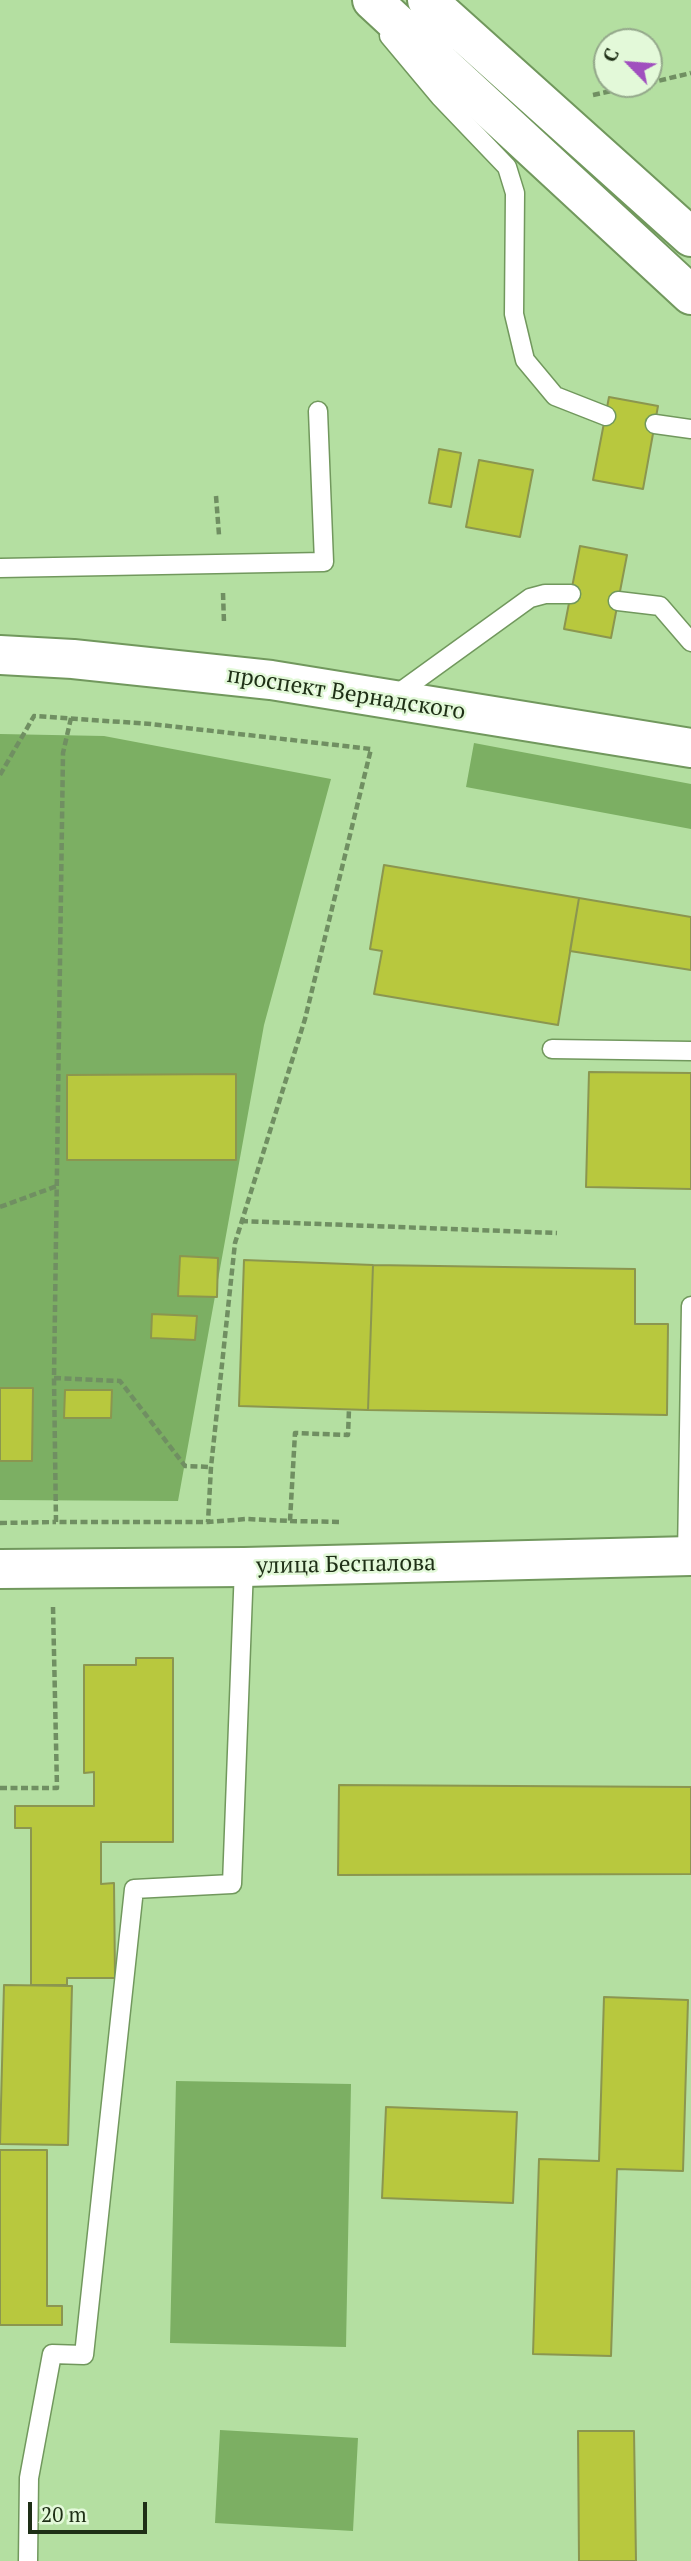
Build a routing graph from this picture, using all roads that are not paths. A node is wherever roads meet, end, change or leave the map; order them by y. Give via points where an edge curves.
1 (361, 0) edge
2 (372, 0) edge
3 (427, 0) edge
4 (691, 237) edge
5 (691, 295) edge
6 (318, 411) dead end
7 (606, 416) dead end
8 (655, 424) dead end
9 (691, 429) edge
10 (0, 568) edge
11 (571, 594) dead end
12 (618, 601) dead end
13 (691, 642) edge
14 (0, 655) edge
15 (389, 700) junction
16 (691, 748) edge
17 (552, 1049) dead end
18 (691, 1051) edge
19 (691, 1306) edge
20 (689, 1556) edge
21 (244, 1567) junction
22 (0, 1569) edge
23 (28, 2561) edge

1 - 7 lane via 409,62 508,167 515,193 514,314 524,360 555,396
2 - 5 main road
3 - 4 main road
6 - 10 lane via 324,562
8 - 9 lane
11 - 15 lane via 530,598
12 - 13 lane via 660,606
14 - 15 main road, проспект Вернадского via 271,680
15 - 16 main road, проспект Вернадского
17 - 18 lane
19 - 20 lane
20 - 21 main road, улица Беспалова
21 - 22 main road, улица Беспалова
21 - 23 lane via 232,1884 134,1889 84,2355 52,2354 29,2478

